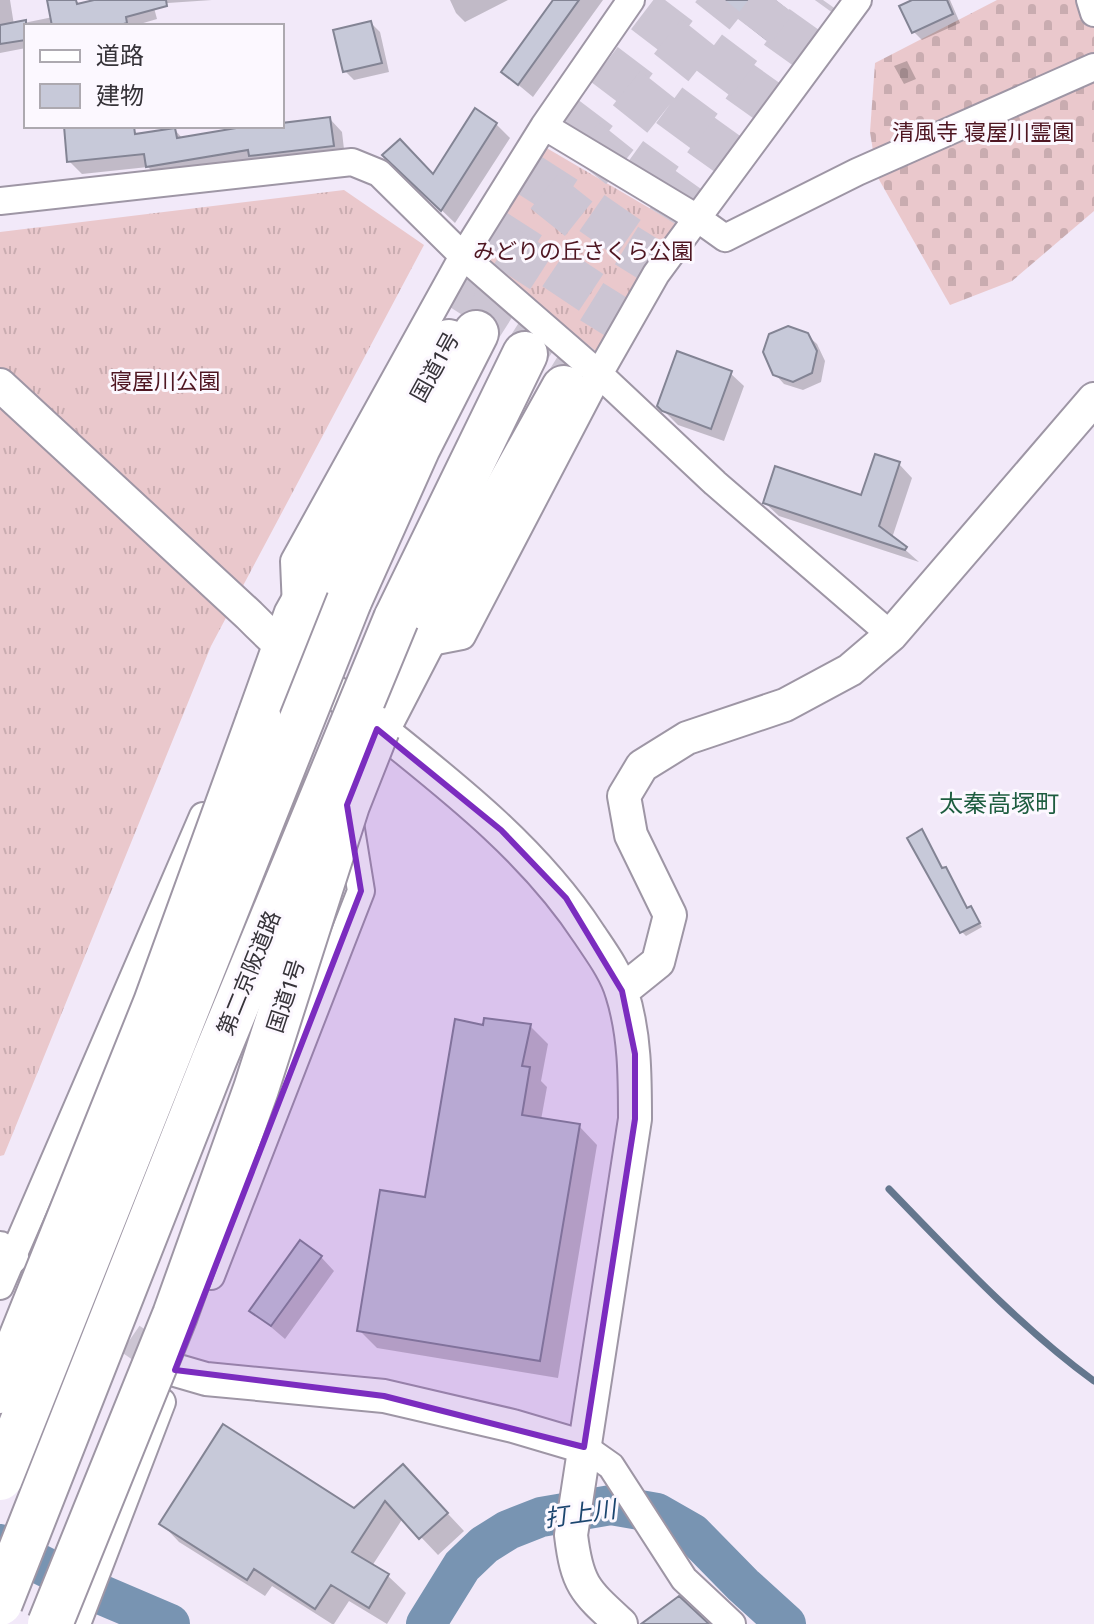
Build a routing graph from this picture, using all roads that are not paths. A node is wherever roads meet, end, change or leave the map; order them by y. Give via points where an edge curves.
1 (631, 0) edge
2 (858, 0) edge
3 (1090, 0) edge
4 (1094, 13) edge
5 (1094, 67) edge
6 (544, 126) junction
7 (0, 201) edge
8 (697, 218) junction
9 (463, 256) junction
10 (470, 324) joint
11 (525, 354) tunnel mouth
12 (582, 381) junction
13 (0, 385) edge
14 (1094, 399) edge
15 (408, 631) junction
16 (289, 632) junction
17 (891, 635) junction
18 (259, 719) junction
19 (377, 729) junction
20 (347, 805) junction
21 (622, 991) junction
22 (4, 1264) edge
23 (175, 1370) junction
24 (0, 1391) edge
25 (584, 1447) junction
26 (0, 1478) edge
27 (0, 1603) edge
28 (50, 1624) edge
29 (77, 1624) edge
30 (621, 1624) edge
31 (732, 1624) edge

1 - 6 street
2 - 8 street
3 - 4 street
5 - 8 street via 857,172 725,238
6 - 8 street
6 - 9 street
7 - 9 street via 352,162 379,173
8 - 12 street
9 - 12 street
9 - 16 street via 294,561
10 - 16 highway, 国道1号
10 - 26 highway, 第二京阪道路, bridge via 349,601
11 - 15 highway, 第二京阪道路
12 - 15 highway, 国道1号
12 - 17 street via 715,483
13 - 16 street via 249,615
14 - 17 street
15 - 19 highway, 国道1号
15 - 27 highway, 第二京阪道路, bridge via 214,1060
16 - 18 highway, 国道1号
16 - 19 street
17 - 21 street via 850,670 785,705 687,738 642,766 624,796 631,835 670,915 658,962
18 - 22 street via 231,751
18 - 24 highway, 国道1号, bridge via 156,1003
19 - 20 highway, 国道1号, bridge
19 - 21 street via 501,830 566,898
20 - 23 street via 361,891
20 - 28 highway, 国道1号, bridge via 256,1089 175,1315
21 - 25 street via 635,1054 635,1119
23 - 25 street via 206,1379 384,1396
23 - 29 street
25 - 30 street via 571,1535 580,1581
25 - 31 street via 611,1466 684,1579

